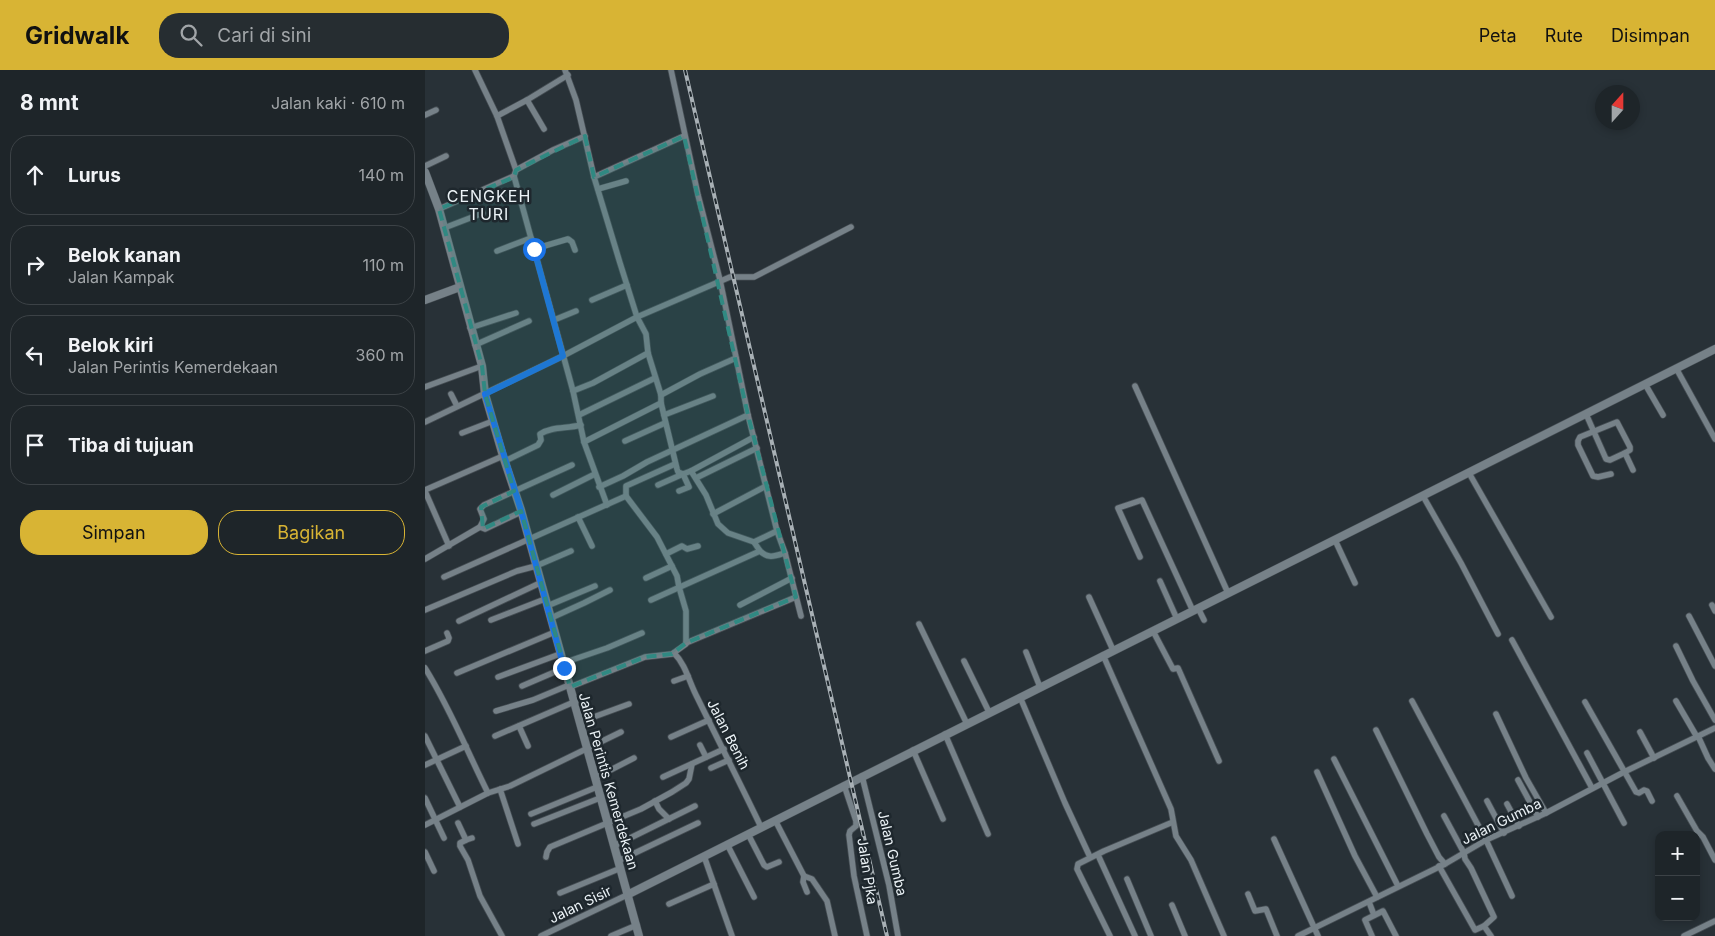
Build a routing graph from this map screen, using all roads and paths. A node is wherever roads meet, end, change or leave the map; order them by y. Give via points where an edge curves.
1 (475, 70) edge
2 (671, 70) edge
3 (568, 72) edge
4 (527, 100) junction
5 (436, 110) dead end
6 (425, 115) edge
7 (497, 116) junction
8 (544, 129) dead end
9 (585, 136) junction
10 (684, 136) junction
11 (446, 156) dead end
12 (425, 166) edge
13 (425, 172) edge
14 (515, 173) junction
15 (594, 177) junction
16 (626, 181) dead end
17 (598, 189) junction
18 (439, 209) junction
19 (483, 213) dead end
20 (851, 227) dead end
21 (444, 228) junction
22 (531, 238) junction
23 (534, 249) junction
24 (575, 250) dead end
25 (497, 251) dead end
26 (720, 280) junction
27 (627, 285) junction
28 (460, 288) junction
29 (425, 300) edge
30 (592, 300) dead end
31 (576, 311) dead end
32 (516, 313) dead end
33 (637, 317) junction
34 (554, 320) junction
35 (529, 321) dead end
36 (470, 328) junction
37 (475, 345) junction
38 (1715, 348) edge
39 (648, 353) junction
40 (563, 356) junction
41 (736, 358) junction
42 (482, 366) junction
43 (1676, 368) junction
44 (655, 378) junction
45 (1645, 384) junction
46 (1135, 386) dead end
47 (425, 387) edge
48 (573, 391) junction
49 (451, 394) dead end
50 (485, 394) junction
51 (661, 395) junction
52 (713, 396) dead end
53 (661, 404) junction
54 (457, 406) junction
55 (579, 414) junction
56 (1586, 414) junction
57 (1663, 414) dead end
58 (664, 415) junction
59 (748, 415) junction
60 (493, 421) junction
61 (425, 422) edge
62 (665, 423) junction
63 (581, 425) junction
64 (462, 432) dead end
65 (1595, 432) junction
66 (754, 437) junction
67 (1715, 439) edge
68 (625, 441) dead end
69 (584, 442) junction
70 (757, 448) junction
71 (672, 451) junction
72 (1625, 454) junction
73 (504, 459) junction
74 (675, 464) junction
75 (572, 465) dead end
76 (1633, 470) dead end
77 (691, 471) junction
78 (1469, 473) junction
79 (595, 474) junction
80 (683, 474) junction
81 (1611, 474) dead end
82 (696, 478) junction
83 (658, 485) dead end
84 (766, 486) junction
85 (599, 487) junction
86 (425, 490) edge
87 (514, 491) junction
88 (679, 491) dead end
89 (553, 495) dead end
90 (627, 496) junction
91 (1423, 496) junction
92 (607, 505) junction
93 (521, 512) junction
94 (713, 514) junction
95 (578, 517) junction
96 (481, 527) junction
97 (777, 531) junction
98 (528, 540) junction
99 (1335, 540) junction
100 (754, 542) junction
101 (449, 546) junction
102 (593, 546) dead end
103 (699, 546) dead end
104 (760, 551) junction
105 (571, 552) dead end
106 (785, 553) junction
107 (665, 554) junction
108 (1140, 557) dead end
109 (425, 560) edge
110 (536, 566) junction
111 (672, 566) junction
112 (444, 577) dead end
113 (646, 578) dead end
114 (792, 578) junction
115 (1160, 581) dead end
116 (540, 583) junction
117 (1355, 583) dead end
118 (595, 586) dead end
119 (679, 587) junction
120 (610, 590) dead end
121 (1228, 592) junction
122 (796, 597) junction
123 (1089, 597) dead end
124 (651, 600) dead end
125 (546, 602) junction
126 (740, 604) dead end
127 (1712, 605) dead end
128 (1196, 609) junction
129 (425, 610) edge
130 (1715, 612) edge
131 (801, 616) dead end
132 (1689, 616) dead end
133 (1551, 617) dead end
134 (551, 618) junction
135 (1177, 619) junction
136 (491, 620) dead end
137 (1204, 620) dead end
138 (459, 621) dead end
139 (919, 624) dead end
140 (1153, 631) junction
141 (555, 632) junction
142 (447, 633) dead end
143 (642, 633) dead end
144 (1498, 634) dead end
145 (1512, 640) dead end
146 (686, 643) junction
147 (1676, 646) dead end
148 (1113, 650) junction
149 (425, 651) edge
150 (1025, 652) dead end
151 (674, 653) junction
152 (560, 654) junction
153 (1103, 655) junction
154 (964, 660) dead end
155 (563, 666) junction
156 (1715, 666) edge
157 (425, 669) edge
158 (457, 672) dead end
159 (688, 676) junction
160 (499, 677) dead end
161 (674, 681) dead end
162 (523, 686) dead end
163 (569, 686) junction
164 (1040, 687) junction
165 (1020, 697) junction
166 (1412, 701) dead end
167 (1676, 701) dead end
168 (574, 702) junction
169 (1585, 702) dead end
170 (629, 704) dead end
171 (496, 711) dead end
172 (989, 712) junction
173 (1496, 714) dead end
174 (709, 720) junction
175 (1715, 720) edge
176 (580, 722) junction
177 (967, 724) junction
178 (519, 726) junction
179 (1715, 728) edge
180 (1376, 730) dead end
181 (621, 732) dead end
182 (1640, 732) dead end
183 (945, 734) junction
184 (425, 736) edge
185 (495, 736) dead end
186 (1697, 736) junction
187 (671, 737) dead end
188 (700, 745) dead end
189 (466, 746) junction
190 (528, 746) dead end
191 (587, 748) junction
192 (724, 749) junction
193 (913, 750) junction
194 (1587, 753) dead end
195 (706, 757) junction
196 (634, 758) dead end
197 (1654, 758) junction
198 (436, 759) junction
199 (1334, 759) dead end
200 (729, 760) junction
201 (1219, 761) dead end
202 (425, 764) edge
203 (692, 764) junction
204 (711, 768) dead end
205 (1715, 769) edge
206 (1317, 772) dead end
207 (1624, 772) junction
208 (862, 776) junction
209 (663, 777) dead end
210 (595, 778) junction
211 (1518, 780) dead end
212 (1604, 783) junction
213 (844, 785) junction
214 (597, 788) junction
215 (1592, 788) junction
216 (500, 789) junction
217 (487, 794) junction
218 (1677, 796) dead end
219 (425, 798) edge
220 (600, 798) junction
221 (655, 801) junction
222 (1487, 801) dead end
223 (1652, 801) dead end
224 (1507, 804) dead end
225 (695, 806) dead end
226 (460, 808) junction
227 (1546, 813) junction
228 (531, 814) dead end
229 (1444, 816) dead end
230 (1538, 817) junction
231 (669, 819) junction
232 (943, 819) dead end
233 (436, 820) junction
234 (775, 820) junction
235 (458, 822) dead end
236 (1173, 822) junction
237 (1624, 822) dead end
238 (607, 823) junction
239 (698, 823) dead end
240 (534, 824) dead end
241 (425, 825) edge
242 (1519, 826) junction
243 (761, 827) junction
244 (1504, 833) junction
245 (748, 834) junction
246 (988, 834) dead end
247 (444, 838) dead end
248 (1273, 840) dead end
249 (1486, 840) junction
250 (519, 844) dead end
251 (727, 844) junction
252 (614, 846) junction
253 (425, 852) edge
254 (1464, 852) junction
255 (1098, 855) junction
256 (704, 856) junction
257 (546, 857) dead end
258 (1090, 857) junction
259 (1715, 860) edge
260 (779, 862) dead end
261 (619, 865) junction
262 (1442, 865) junction
263 (434, 871) dead end
264 (804, 876) junction
265 (1127, 879) dead end
266 (714, 884) junction
267 (1398, 886) junction
268 (807, 892) dead end
269 (561, 893) dead end
270 (629, 894) junction
271 (1248, 894) dead end
272 (1512, 896) dead end
273 (754, 897) dead end
274 (1377, 898) junction
275 (1369, 902) junction
276 (669, 904) dead end
277 (1172, 905) dead end
278 (1374, 915) junction
279 (1715, 921) edge
280 (637, 926) junction
281 (1484, 926) junction
282 (1314, 927) junction
283 (1696, 933) edge
284 (501, 936) edge
285 (541, 936) edge
286 (611, 936) edge
287 (639, 936) edge
288 (732, 936) edge
289 (835, 936) edge
290 (867, 936) edge
291 (898, 936) edge
292 (1110, 936) edge
293 (1135, 936) edge
294 (1151, 936) edge
295 (1185, 936) edge
296 (1224, 936) edge
297 (1277, 936) edge
298 (1298, 936) edge
299 (1318, 936) edge
300 (1372, 936) edge
301 (1396, 936) edge
302 (1491, 936) edge
303 (1684, 936) edge

1 - 7 street
2 - 10 street
3 - 4 street
3 - 9 street
4 - 7 street
4 - 8 street
5 - 6 street
7 - 14 street
9 - 14 street via 553,150
9 - 15 street
10 - 15 street
10 - 26 street
11 - 12 street
13 - 18 street, Jalan Perintis Kemerdekaan
14 - 18 street
14 - 22 street
15 - 17 street
16 - 17 street
17 - 27 street
18 - 21 street, Jalan Perintis Kemerdekaan
19 - 21 street
20 - 26 street via 754,277 734,276
21 - 28 street, Jalan Perintis Kemerdekaan
22 - 23 street
22 - 25 street
23 - 24 street via 568,239 573,242
23 - 34 street
26 - 33 street
26 - 41 street
27 - 30 street
27 - 33 street
28 - 29 street
28 - 36 street, Jalan Perintis Kemerdekaan
31 - 34 street
32 - 36 street
33 - 39 street via 646,334
33 - 40 street
34 - 40 street
35 - 37 street
36 - 37 street, Jalan Perintis Kemerdekaan
37 - 42 street, Jalan Perintis Kemerdekaan
38 - 43 street
39 - 44 street
39 - 48 street
40 - 48 street
40 - 50 street
41 - 51 street
41 - 59 street
42 - 47 street
42 - 50 street, Jalan Perintis Kemerdekaan
43 - 45 street
43 - 67 street
44 - 51 street
44 - 55 street
45 - 56 street
45 - 57 street
46 - 121 street
48 - 55 street
49 - 54 street
50 - 54 street
50 - 60 street, Jalan Perintis Kemerdekaan
51 - 53 street
52 - 58 street
53 - 58 street
53 - 69 street
54 - 61 street
55 - 63 street
56 - 65 street
56 - 78 street
58 - 62 street
59 - 66 street
59 - 71 street
60 - 64 street
60 - 73 street, Jalan Perintis Kemerdekaan
62 - 68 street
62 - 71 street
63 - 69 street
63 - 73 street via 544,431 538,445
65 - 72 street via 1606,459
65 - 72 street via 1617,422 1630,447
65 - 81 street via 1580,437 1579,445 1593,476
66 - 70 street
66 - 77 street
69 - 79 street
70 - 82 street
70 - 84 street
71 - 74 street
71 - 85 street
72 - 76 street
73 - 86 street
73 - 87 street, Jalan Perintis Kemerdekaan
74 - 80 street via 678,472
74 - 90 street via 626,486
75 - 87 street
77 - 80 street
77 - 82 street
78 - 91 street
78 - 133 street
79 - 85 street
79 - 89 street
80 - 83 street
80 - 88 street via 689,487
82 - 94 street
84 - 94 street
84 - 97 street
85 - 92 street
86 - 101 street
87 - 93 street, Jalan Perintis Kemerdekaan
87 - 96 street via 481,507 484,520
90 - 92 street
90 - 107 street via 651,527
91 - 99 street
91 - 144 street
92 - 95 street
93 - 96 street via 485,529
93 - 98 street, Jalan Perintis Kemerdekaan
94 - 100 street via 727,533
95 - 98 street
95 - 102 street
96 - 101 street
97 - 100 street
97 - 106 street
98 - 110 street, Jalan Perintis Kemerdekaan
98 - 112 street
99 - 117 street
99 - 121 street
100 - 104 street
101 - 109 street
103 - 107 street via 687,549 682,546
104 - 106 street via 767,557
104 - 119 street
105 - 110 street
106 - 114 street
107 - 111 street
108 - 128 street via 1118,508 1142,500
110 - 116 street, Jalan Perintis Kemerdekaan
110 - 129 street
111 - 113 street
111 - 119 street
114 - 122 street
114 - 126 street
115 - 135 street
116 - 125 street, Jalan Perintis Kemerdekaan
116 - 138 street
118 - 125 street
119 - 124 street
119 - 146 street via 686,611
120 - 134 street
121 - 128 street
122 - 131 street
122 - 146 street
123 - 148 street
125 - 134 street, Jalan Perintis Kemerdekaan
125 - 136 street
127 - 130 street
128 - 135 street
128 - 137 street
132 - 156 street
134 - 141 street, Jalan Perintis Kemerdekaan
135 - 140 street
139 - 177 street
140 - 148 street
140 - 201 street via 1173,669 1178,668
141 - 152 street, Jalan Perintis Kemerdekaan
141 - 158 street
142 - 149 street via 448,641
143 - 155 street
145 - 215 street
146 - 151 street
147 - 175 street
148 - 153 street
150 - 164 street
151 - 159 street, Jalan Benih
151 - 163 street via 645,657
152 - 155 street, Jalan Perintis Kemerdekaan
152 - 160 street
153 - 164 street
153 - 236 street via 1171,809
154 - 172 street
155 - 162 street
155 - 163 street, Jalan Perintis Kemerdekaan
157 - 189 street via 435,682
159 - 161 street
159 - 174 street, Jalan Benih
163 - 168 street, Jalan Perintis Kemerdekaan
163 - 171 street
164 - 165 street
165 - 172 street
165 - 258 street
166 - 249 street
167 - 186 street
168 - 176 street, Jalan Perintis Kemerdekaan
168 - 178 street
169 - 207 street
170 - 176 street
172 - 177 street
173 - 227 street
174 - 187 street
174 - 192 street, Jalan Benih
176 - 191 street, Jalan Perintis Kemerdekaan
177 - 183 street
178 - 185 street
178 - 190 street
179 - 186 street, Jalan Gumba
180 - 262 street
181 - 191 street
182 - 197 street
183 - 193 street
183 - 246 street
184 - 198 street
186 - 197 street, Jalan Gumba
186 - 205 street
188 - 195 street
189 - 198 street
189 - 217 street
191 - 210 street, Jalan Perintis Kemerdekaan
191 - 216 street
192 - 195 street
192 - 200 street, Jalan Benih
193 - 208 street
193 - 232 street
194 - 212 street
195 - 203 street
196 - 210 street
197 - 207 street, Jalan Gumba
198 - 202 street
198 - 226 street
199 - 267 street
200 - 204 street
200 - 243 street, Jalan Benih
203 - 209 street
203 - 221 street via 686,783
206 - 274 street
207 - 212 street, Jalan Gumba
207 - 223 street via 1636,792 1647,791
208 - 213 street
208 - 291 street, Jalan Gumba
210 - 214 street, Jalan Perintis Kemerdekaan
211 - 230 street
212 - 215 street, Jalan Gumba
212 - 237 street
213 - 234 street
213 - 290 street, Jalan Pjka via 856,821 849,835
214 - 220 street, Jalan Perintis Kemerdekaan
214 - 228 street
215 - 227 street, Jalan Gumba
216 - 217 street
216 - 250 street
217 - 226 street
218 - 259 street
219 - 233 street
220 - 238 street, Jalan Perintis Kemerdekaan
220 - 240 street
221 - 231 street
221 - 238 street
222 - 244 street
224 - 242 street
225 - 231 street
226 - 233 street
227 - 230 street, Jalan Gumba
229 - 254 street
230 - 242 street, Jalan Gumba
231 - 252 street
233 - 241 street
233 - 247 street
234 - 243 street
234 - 264 street
235 - 284 street via 469,839 460,846 480,896
236 - 255 street
236 - 296 street via 1176,836 1191,860
238 - 252 street, Jalan Perintis Kemerdekaan
238 - 257 street via 550,847
239 - 261 street
242 - 244 street, Jalan Gumba
243 - 245 street
244 - 249 street, Jalan Gumba
245 - 251 street
245 - 260 street via 764,865 767,867
248 - 282 street
249 - 254 street, Jalan Gumba
249 - 272 street
251 - 256 street
251 - 273 street
252 - 261 street, Jalan Perintis Kemerdekaan
253 - 263 street
254 - 262 street, Jalan Gumba
254 - 281 street via 1494,917
255 - 258 street
255 - 293 street
256 - 266 street
256 - 270 street
258 - 292 street via 1079,863 1077,869
261 - 269 street
261 - 270 street, Jalan Perintis Kemerdekaan
262 - 267 street, Jalan Gumba
262 - 281 street via 1475,930
264 - 268 street
264 - 289 street via 812,880 827,901
265 - 294 street
266 - 276 street
266 - 288 street
267 - 274 street, Jalan Gumba
270 - 280 street, Jalan Perintis Kemerdekaan
270 - 285 street, Jalan Sisir
271 - 297 street via 1255,911 1266,909
274 - 275 street, Jalan Gumba
275 - 278 street
275 - 282 street, Jalan Gumba
277 - 295 street
278 - 300 street via 1365,920
278 - 301 street via 1384,912
279 - 283 street
280 - 286 street
280 - 287 street, Jalan Perintis Kemerdekaan
281 - 302 street
282 - 298 street, Jalan Gumba
282 - 299 street
283 - 303 street

